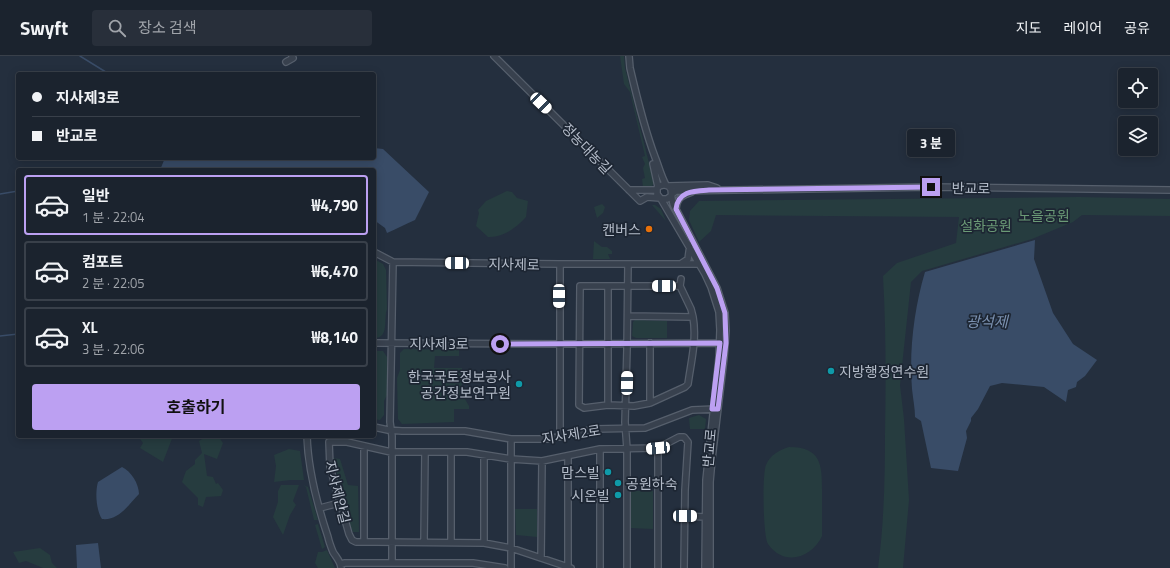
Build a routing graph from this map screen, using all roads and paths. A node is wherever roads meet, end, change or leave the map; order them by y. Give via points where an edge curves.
1 (292, 56) edge
2 (494, 56) edge
3 (629, 56) edge
4 (286, 62) dead end
5 (649, 144) junction
6 (667, 186) junction
7 (657, 189) junction
8 (724, 189) junction
9 (629, 190) junction
10 (1170, 190) edge
11 (644, 191) junction
12 (695, 191) junction
13 (671, 195) junction
14 (638, 199) junction
15 (661, 199) junction
16 (676, 209) junction
17 (690, 245) junction
18 (376, 253) edge
19 (393, 262) junction
20 (560, 264) junction
21 (628, 264) junction
22 (682, 264) junction
23 (700, 264) junction
24 (608, 286) junction
25 (628, 286) junction
26 (628, 316) junction
27 (693, 317) junction
28 (376, 343) edge
29 (627, 343) junction
30 (650, 343) junction
31 (720, 343) junction
32 (392, 344) junction
33 (560, 344) junction
34 (580, 344) junction
35 (609, 344) junction
36 (693, 344) junction
37 (650, 403) junction
38 (608, 405) junction
39 (626, 406) junction
40 (715, 409) junction
41 (376, 427) edge
42 (626, 428) junction
43 (392, 430) junction
44 (560, 437) junction
45 (307, 438) edge
46 (511, 439) junction
47 (364, 446) junction
48 (658, 448) junction
49 (627, 449) junction
50 (600, 450) junction
51 (391, 452) junction
52 (425, 452) junction
53 (451, 452) junction
54 (484, 456) junction
55 (568, 456) junction
56 (511, 459) junction
57 (542, 461) junction
58 (339, 503) junction
59 (320, 508) junction
60 (685, 516) junction
61 (705, 517) junction
62 (364, 542) junction
63 (392, 542) junction
64 (424, 542) junction
65 (451, 542) junction
66 (484, 543) junction
67 (511, 548) junction
68 (542, 558) junction
69 (392, 563) junction
70 (341, 566) edge
71 (505, 568) edge
72 (511, 568) edge
73 (570, 568) edge
74 (600, 568) edge
75 (627, 568) edge
76 (658, 568) edge
77 (684, 568) edge
78 (705, 568) edge
79 (710, 568) edge

1 - 4 street via 293,58
2 - 9 street, 정농대농길
3 - 5 street
5 - 6 street
5 - 7 street via 658,183
6 - 7 street via 662,185
6 - 8 street, 반교로 via 708,185
6 - 13 street via 671,189
7 - 11 street
7 - 15 street
8 - 10 street, 반교로 via 931,187
8 - 12 street, 반교로
9 - 11 street
9 - 14 street, 정농대농길
11 - 14 street
12 - 13 street, 반교로 via 676,191
12 - 16 street via 679,198
13 - 15 street via 667,199
13 - 16 street, 반교로
14 - 15 street
15 - 17 street, 반교로
16 - 40 street, 반교로 via 717,288 725,313 725,351
17 - 22 street via 688,259
17 - 23 street, 반교로
18 - 19 street, 지사제로
19 - 20 street, 지사제로
19 - 32 street
20 - 21 street, 지사제로
20 - 33 street
21 - 22 street, 지사제로
21 - 25 street
22 - 23 street, 지사제로
23 - 31 street, 반교로 via 712,287 719,312
24 - 25 street
24 - 34 street via 580,286
24 - 35 street
25 - 26 street
25 - 27 street via 681,283
26 - 27 street
26 - 29 street
27 - 36 street
28 - 32 street, 지사제3로
29 - 30 street, 지사제3로
29 - 35 street, 지사제3로
29 - 39 street
30 - 36 street, 지사제3로
30 - 37 street
31 - 36 street, 지사제3로
31 - 40 street, 반교로
32 - 33 street, 지사제3로
32 - 43 street
33 - 34 street, 지사제3로
33 - 44 street
34 - 35 street, 지사제3로
34 - 38 street via 579,405 584,408
35 - 38 street
36 - 37 street via 688,384
37 - 39 street
38 - 39 street
39 - 42 street
40 - 42 street, 지사제2로 via 692,410 644,428
40 - 61 street, 반교로 via 707,458
40 - 79 street, 반교로 via 710,482
41 - 43 street, 지사제2로
42 - 44 street, 지사제2로 via 595,429
42 - 49 street
43 - 46 street, 지사제2로 via 461,430
43 - 51 street
44 - 46 street, 지사제2로
45 - 59 street via 310,471
46 - 56 street
47 - 51 street, 지사제안길
47 - 58 street, 지사제안길 via 347,442 329,442 330,467
47 - 62 street, 지사제안길
48 - 49 street, 지사제안길
48 - 60 street, 지사제안길 via 679,437 684,437 688,442
48 - 76 street
49 - 50 street, 지사제안길
49 - 75 street
50 - 55 street, 지사제안길
50 - 74 street
51 - 52 street, 지사제안길
51 - 63 street
52 - 53 street, 지사제안길
52 - 64 street
53 - 54 street, 지사제안길
53 - 65 street
54 - 56 street, 지사제안길
54 - 66 street
55 - 57 street, 지사제안길
55 - 73 street
56 - 57 street, 지사제안길
56 - 67 street
57 - 68 street
58 - 59 street
58 - 62 street, 지사제안길 via 352,540
59 - 70 street via 332,551
60 - 61 street
60 - 77 street, 지사제안길
61 - 78 street, 반교로
62 - 63 street
63 - 64 street
63 - 69 street
64 - 65 street
65 - 66 street
66 - 67 street
67 - 68 street
67 - 72 street
68 - 73 street
69 - 70 street via 345,563
69 - 71 street via 473,563

